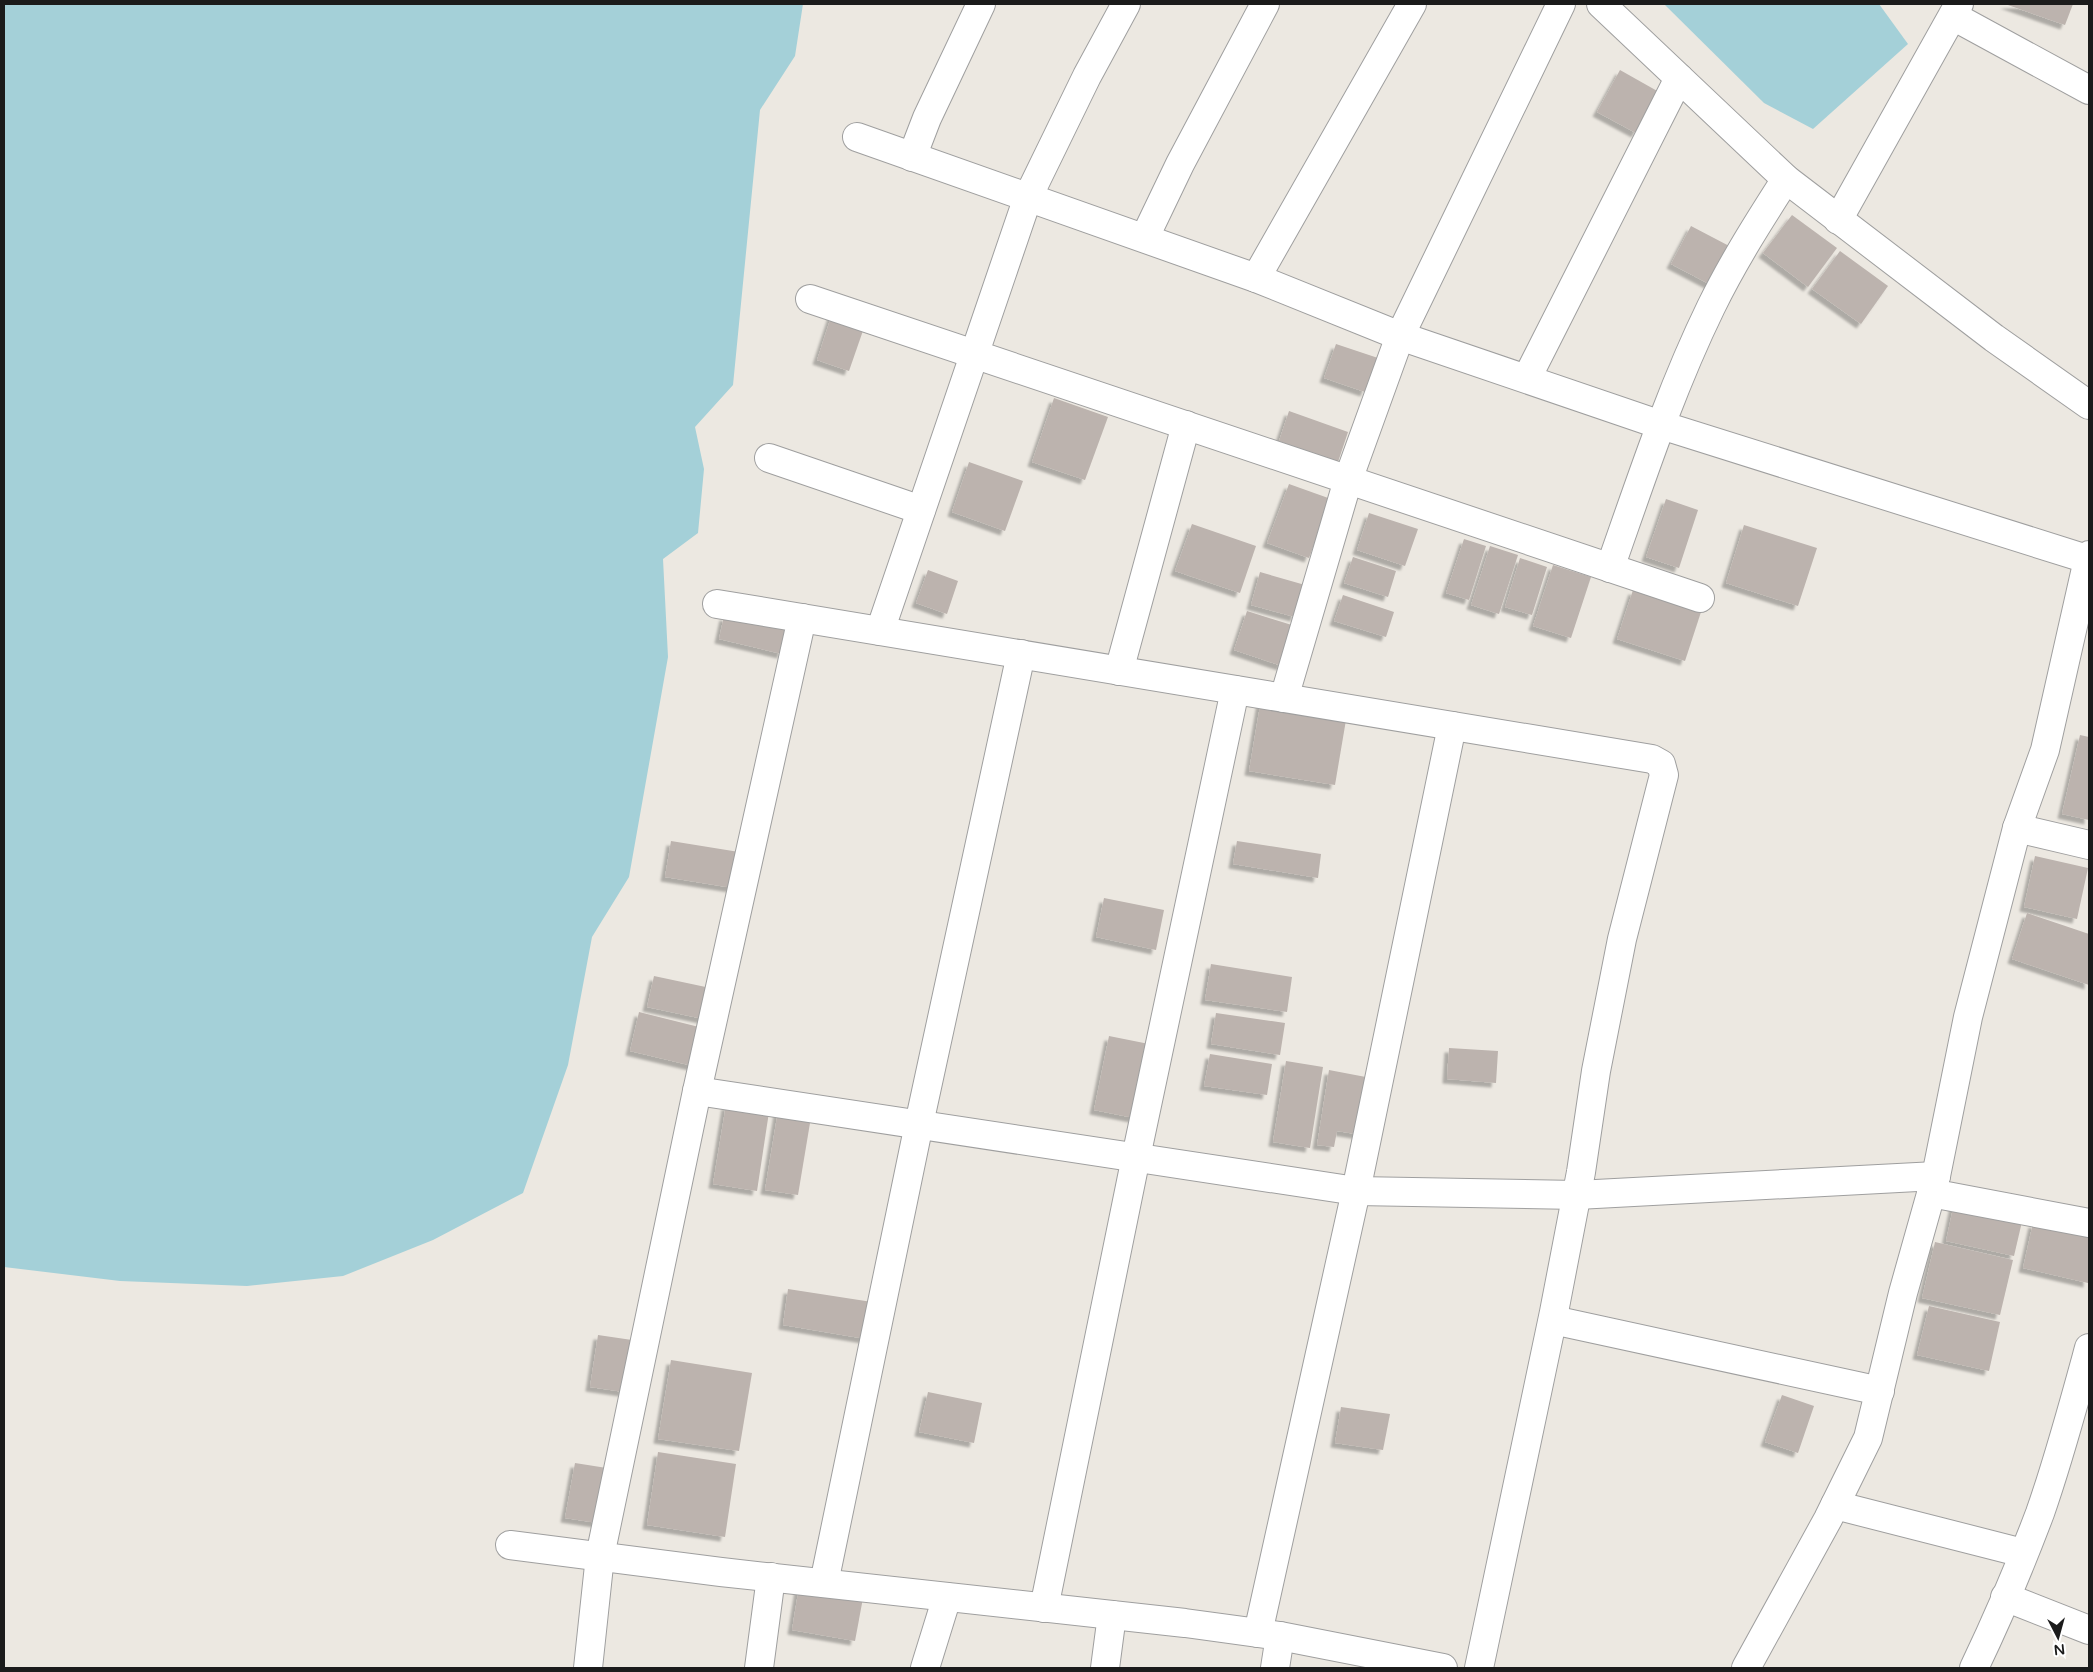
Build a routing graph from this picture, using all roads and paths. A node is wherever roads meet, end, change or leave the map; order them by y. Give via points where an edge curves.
1 (981, 4) edge
2 (1126, 4) edge
3 (1265, 4) edge
4 (1412, 4) edge
5 (1562, 4) edge
6 (1601, 4) edge
7 (1956, 10) edge
8 (1679, 78) junction
9 (2089, 90) edge
10 (857, 137) dead end
11 (912, 156) junction
12 (1786, 179) junction
13 (1028, 197) junction
14 (1838, 220) junction
15 (1145, 237) junction
16 (1256, 278) junction
17 (810, 299) dead end
18 (1400, 336) junction
19 (975, 354) junction
20 (1528, 378) junction
21 (2089, 405) edge
22 (1186, 425) junction
23 (1661, 425) junction
24 (769, 458) dead end
25 (1348, 480) junction
26 (921, 510) junction
27 (2088, 557) edge
28 (1610, 568) junction
29 (1700, 598) dead end
30 (717, 604) dead end
31 (802, 618) junction
32 (880, 631) junction
33 (1021, 654) junction
34 (1118, 670) junction
35 (1235, 690) junction
36 (1284, 698) junction
37 (1452, 726) junction
38 (2017, 828) junction
39 (2089, 844) edge
40 (697, 1091) junction
41 (919, 1124) junction
42 (1136, 1157) junction
43 (1934, 1184) junction
44 (1356, 1191) junction
45 (1576, 1195) junction
46 (2089, 1223) edge
47 (1553, 1320) junction
48 (2089, 1348) edge
49 (1880, 1391) junction
50 (1835, 1505) junction
51 (510, 1545) dead end
52 (2023, 1553) junction
53 (600, 1556) junction
54 (771, 1577) junction
55 (824, 1584) junction
56 (947, 1597) junction
57 (2006, 1597) junction
58 (1044, 1608) junction
59 (1112, 1615) junction
60 (2089, 1630) edge
61 (1269, 1635) junction
62 (588, 1668) edge
63 (759, 1668) edge
64 (925, 1668) edge
65 (1105, 1668) edge
66 (1275, 1668) edge
67 (1443, 1668) edge
68 (1479, 1668) edge
69 (1746, 1668) edge
70 (1974, 1668) edge

1 - 11 street
2 - 13 street via 1086,76
3 - 15 street
4 - 16 street
5 - 18 street
6 - 8 street
7 - 9 street
7 - 14 street
8 - 12 street
8 - 20 street
10 - 11 street
11 - 13 street
12 - 14 street
12 - 23 street via 1741,250 1711,307
13 - 15 street
13 - 19 street
14 - 21 street
15 - 16 street
16 - 18 street
17 - 19 street
18 - 20 street
18 - 25 street
19 - 22 street
19 - 26 street
20 - 23 street
22 - 25 street
22 - 34 street
23 - 27 street
23 - 28 street
24 - 26 street
25 - 28 street
25 - 36 street
26 - 32 street
27 - 38 street via 2045,750
28 - 29 street
30 - 31 street
31 - 32 street
31 - 40 street
32 - 33 street
33 - 34 street
33 - 41 street
34 - 35 street
35 - 36 street
35 - 42 street
36 - 37 street
37 - 44 street
37 - 45 street via 1652,759 1661,764 1664,775 1622,939
38 - 39 street
38 - 43 street via 1968,1017
40 - 41 street
40 - 53 street
41 - 42 street
41 - 55 street
42 - 44 street
42 - 58 street
43 - 45 street
43 - 46 street
43 - 49 street
44 - 45 street
44 - 61 street
45 - 47 street
47 - 49 street
47 - 68 street
48 - 52 street via 2043,1504
49 - 50 street via 1868,1438
50 - 52 street
50 - 69 street
51 - 53 street
52 - 57 street
53 - 54 street
53 - 62 street
54 - 55 street
54 - 63 street
55 - 56 street
56 - 58 street
56 - 64 street
57 - 60 street
57 - 70 street
58 - 59 street
59 - 61 street
59 - 65 street
61 - 66 street
61 - 67 street

